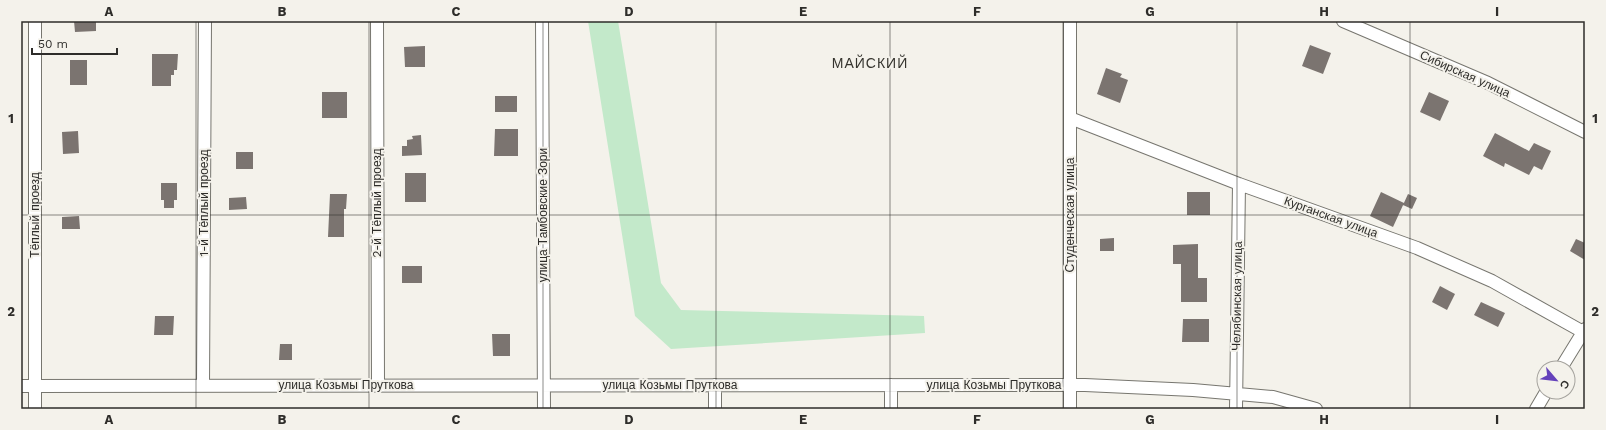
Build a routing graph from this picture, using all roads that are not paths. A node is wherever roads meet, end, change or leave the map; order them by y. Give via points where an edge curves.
1 (35, 21) edge
2 (205, 21) edge
3 (376, 21) edge
4 (542, 21) edge
5 (1070, 21) edge
6 (1343, 21) edge
7 (1070, 118) junction
8 (1585, 132) edge
9 (1238, 184) junction
10 (1584, 331) edge
11 (1566, 360) edge
12 (378, 385) junction
13 (544, 385) junction
14 (715, 385) junction
15 (890, 385) junction
16 (1070, 385) junction
17 (21, 386) edge
18 (35, 386) junction
19 (203, 386) junction
20 (1236, 393) junction
21 (1541, 400) edge
22 (36, 409) edge
23 (544, 409) edge
24 (715, 409) edge
25 (891, 409) edge
26 (1070, 409) edge
27 (1236, 409) edge
28 (1316, 409) edge
29 (1536, 409) edge

1 - 18 street, Тёплый проезд
2 - 19 street, 1-й Тёплый проезд
3 - 12 street, 2-й Тёплый проезд
4 - 13 street, улица Тамбовские Зори
5 - 7 street, Студенческая улица
6 - 8 street, Сибирская улица via 1488,83
7 - 9 street, Курганская улица
7 - 16 street, Студенческая улица
9 - 10 street, Курганская улица via 1417,248 1492,281
9 - 20 street, Челябинская улица
10 - 11 street
12 - 13 street, улица Козьмы Пруткова
12 - 19 street, улица Козьмы Пруткова
13 - 14 street, улица Козьмы Пруткова
13 - 23 street, улица Тамбовские Зори
14 - 15 street, улица Козьмы Пруткова
14 - 24 street
15 - 16 street, улица Козьмы Пруткова
15 - 25 street
16 - 20 street, улица Козьмы Пруткова
16 - 26 street, Студенческая улица
17 - 18 street, улица Козьмы Пруткова
18 - 19 street, улица Козьмы Пруткова
18 - 22 street, Тёплый проезд
20 - 27 street, Челябинская улица
20 - 28 street, улица Козьмы Пруткова via 1273,397
21 - 29 street

